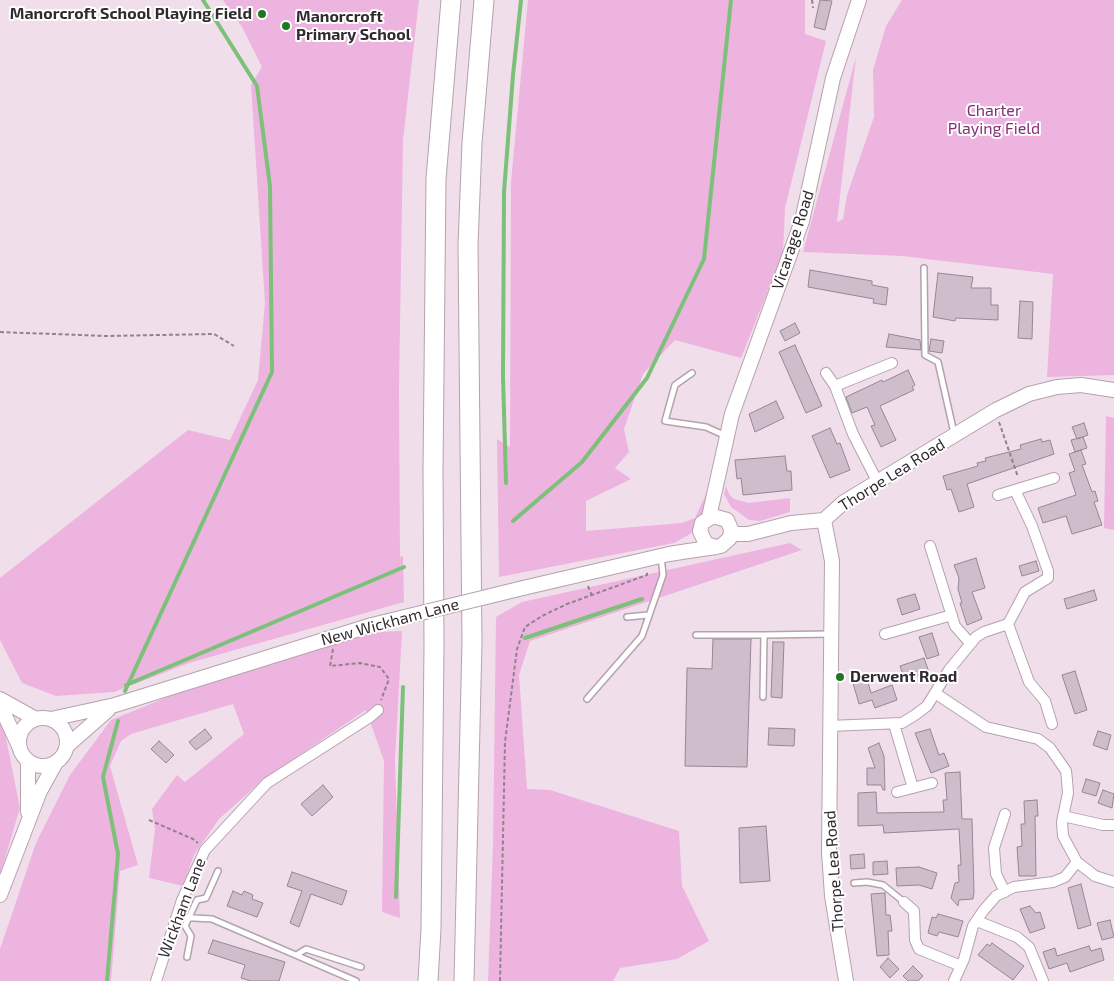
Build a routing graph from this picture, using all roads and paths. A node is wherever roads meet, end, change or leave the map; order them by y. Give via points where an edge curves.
1 (451, 0) edge
2 (484, 0) edge
3 (812, 0) edge
4 (859, 0) edge
5 (813, 8) dead end
6 (924, 268) dead end
7 (0, 332) edge
8 (234, 346) dead end
9 (892, 363) dead end
10 (692, 372) dead end
11 (826, 373) dead end
12 (835, 386) junction
13 (1114, 390) edge
14 (996, 410) junction
15 (727, 436) junction
16 (955, 436) junction
17 (1054, 478) dead end
18 (878, 483) junction
19 (1019, 489) junction
20 (998, 495) dead end
21 (716, 517) junction
22 (824, 520) junction
23 (731, 534) junction
24 (700, 536) junction
25 (930, 546) dead end
26 (716, 547) junction
27 (665, 555) junction
28 (646, 569) dead end
29 (648, 615) junction
30 (952, 615) junction
31 (628, 617) dead end
32 (1008, 624) junction
33 (831, 634) junction
34 (885, 634) dead end
35 (696, 635) dead end
36 (764, 635) junction
37 (335, 642) dead end
38 (970, 643) junction
39 (935, 693) junction
40 (763, 697) dead end
41 (0, 699) edge
42 (587, 699) dead end
43 (0, 705) edge
44 (115, 705) junction
45 (378, 710) joint
46 (36, 719) junction
47 (51, 719) junction
48 (894, 724) junction
49 (1052, 724) dead end
50 (829, 726) junction
51 (68, 745) junction
52 (19, 746) junction
53 (28, 762) junction
54 (55, 764) junction
55 (932, 783) dead end
56 (913, 788) junction
57 (898, 792) dead end
58 (1005, 814) dead end
59 (1063, 816) junction
60 (149, 820) dead end
61 (26, 825) junction
62 (1114, 825) edge
63 (205, 850) junction
64 (1077, 862) junction
65 (218, 871) dead end
66 (1114, 882) edge
67 (854, 883) dead end
68 (1005, 892) junction
69 (0, 895) edge
70 (904, 902) joint
71 (177, 916) junction
72 (189, 917) junction
73 (977, 921) junction
74 (298, 954) junction
75 (187, 957) dead end
76 (961, 966) junction
77 (362, 967) dead end
78 (156, 981) edge
79 (356, 981) edge
80 (428, 981) edge
81 (464, 981) edge
82 (500, 981) edge
83 (846, 981) edge
84 (954, 981) edge
85 (1043, 981) edge

1 - 80 highway via 436,178 434,646
2 - 81 highway via 472,143 468,245 472,641
3 - 5 path
4 - 15 main road, Vicarage Road via 833,78 802,221
6 - 16 lane via 925,355 938,362
7 - 8 path via 106,336 214,334
9 - 12 street
10 - 15 lane via 675,385 665,421 706,427
11 - 12 street
12 - 18 street via 853,434
13 - 14 main road, Thorpe Lea Road via 1080,385 1058,386 1029,394
14 - 16 main road, Thorpe Lea Road
14 - 19 path
15 - 21 main road, Vicarage Road via 717,478
16 - 18 main road, Thorpe Lea Road
17 - 19 street
18 - 22 main road, Thorpe Lea Road via 844,502
19 - 20 street
19 - 32 street via 1048,578 1025,592
21 - 23 main road via 730,524
21 - 24 main road via 700,527
22 - 23 main road via 790,523 748,534
22 - 33 main road, Thorpe Lea Road via 832,561
23 - 26 main road via 728,542
24 - 26 main road via 706,544
24 - 27 main road, New Wickham Lane
25 - 30 street
26 - 27 main road, New Wickham Lane
27 - 29 lane via 663,575
27 - 44 main road, New Wickham Lane, bridge via 372,625
28 - 82 path via 647,575 542,616 525,627 517,649 505,742
29 - 31 lane
29 - 42 lane via 642,636
30 - 34 street
30 - 38 street via 955,626
32 - 38 street via 984,632
32 - 49 street via 1029,682 1045,701
33 - 36 lane
33 - 50 main road, Thorpe Lea Road
35 - 36 lane
36 - 40 lane
37 - 45 path via 330,666 360,664 380,667 388,679
38 - 39 street
39 - 48 street via 927,706 902,723
39 - 59 street via 986,727 1038,739 1050,748 1066,771 1068,793
41 - 46 main road
43 - 52 main road
44 - 47 main road, New Wickham Lane
44 - 51 main road, New Wickham Lane
45 - 63 street, Wickham Lane via 267,783
46 - 47 main road
46 - 52 main road via 24,727
47 - 51 main road via 64,729
48 - 50 street
48 - 56 street
50 - 83 main road, Thorpe Lea Road via 829,852 832,896
51 - 54 main road
52 - 53 main road
53 - 54 main road via 40,767
53 - 61 main road
54 - 61 main road
55 - 56 street
56 - 57 street
58 - 68 street via 994,848 996,874
59 - 62 street
59 - 64 street via 1063,836
60 - 63 path via 193,839
61 - 69 main road
63 - 71 street, Wickham Lane
64 - 66 street via 1095,876
64 - 68 street via 1065,877 1053,882 1014,887
65 - 72 lane via 206,898 197,900
67 - 70 lane via 884,885
68 - 73 street via 996,896
70 - 76 street via 914,911 914,940 919,948
71 - 72 lane
71 - 78 street, Wickham Lane
72 - 74 lane via 212,919
72 - 75 lane via 185,926 191,936
73 - 76 street via 969,936
73 - 85 street via 1017,937 1029,947
74 - 77 lane via 306,949
74 - 79 lane via 314,965
76 - 84 street

